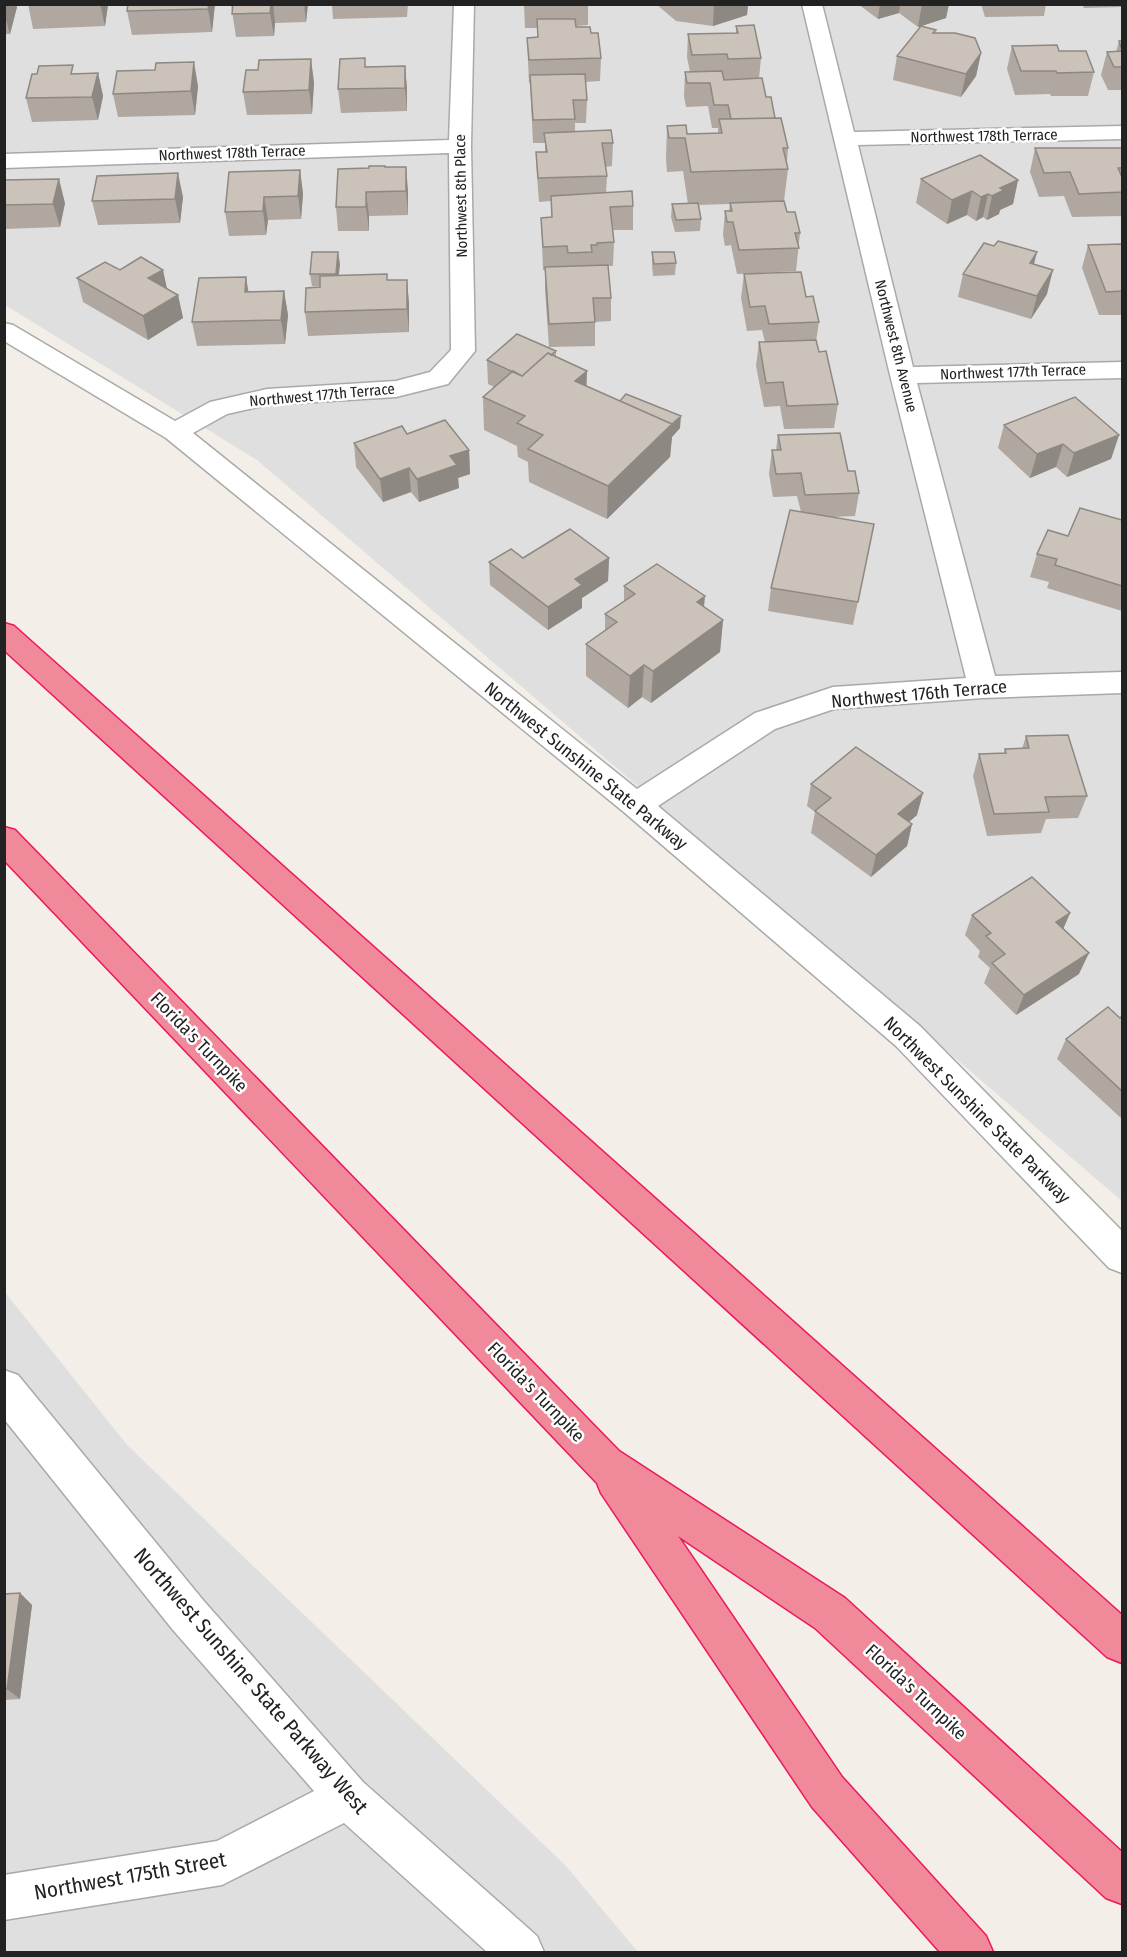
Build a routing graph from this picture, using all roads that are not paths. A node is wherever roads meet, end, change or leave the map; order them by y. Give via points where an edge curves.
1 (464, 4) edge
2 (812, 4) edge
3 (1122, 132) edge
4 (845, 139) junction
5 (460, 146) junction
6 (4, 161) edge
7 (4, 330) edge
8 (1122, 370) edge
9 (903, 375) junction
10 (439, 378) joint
11 (175, 432) junction
12 (4, 633) edge
13 (1122, 683) edge
14 (983, 687) junction
15 (636, 805) junction
16 (4, 839) edge
17 (1122, 1257) edge
18 (4, 1388) edge
19 (605, 1465) junction
20 (1122, 1642) edge
21 (348, 1797) junction
22 (1122, 1882) edge
23 (4, 1898) edge
24 (521, 1953) edge
25 (970, 1953) edge

1 - 5 street, Northwest 8th Place
2 - 4 street, Northwest 8th Avenue
3 - 4 street, Northwest 178th Terrace
4 - 9 street, Northwest 8th Avenue
5 - 6 street, Northwest 178th Terrace
5 - 10 street, Northwest 8th Place via 464,351
7 - 11 street, Northwest Sunshine State Parkway
8 - 9 street, Northwest 177th Terrace
9 - 14 street, Northwest 8th Avenue
10 - 11 street, Northwest 177th Terrace via 396,389 267,397 219,408
11 - 15 street, Northwest Sunshine State Parkway
12 - 20 highway
13 - 14 street, Northwest 176th Terrace
14 - 15 street, Northwest 176th Terrace via 833,698 765,721
15 - 17 street, Northwest Sunshine State Parkway via 908,1036
16 - 19 highway, Florida's Turnpike
18 - 21 street, Northwest Sunshine State Parkway West via 188,1615
19 - 22 highway, Florida's Turnpike via 830,1613
19 - 25 highway via 827,1792
21 - 23 street, Northwest 175th Street via 222,1863
21 - 24 street, Northwest Sunshine State Parkway West

